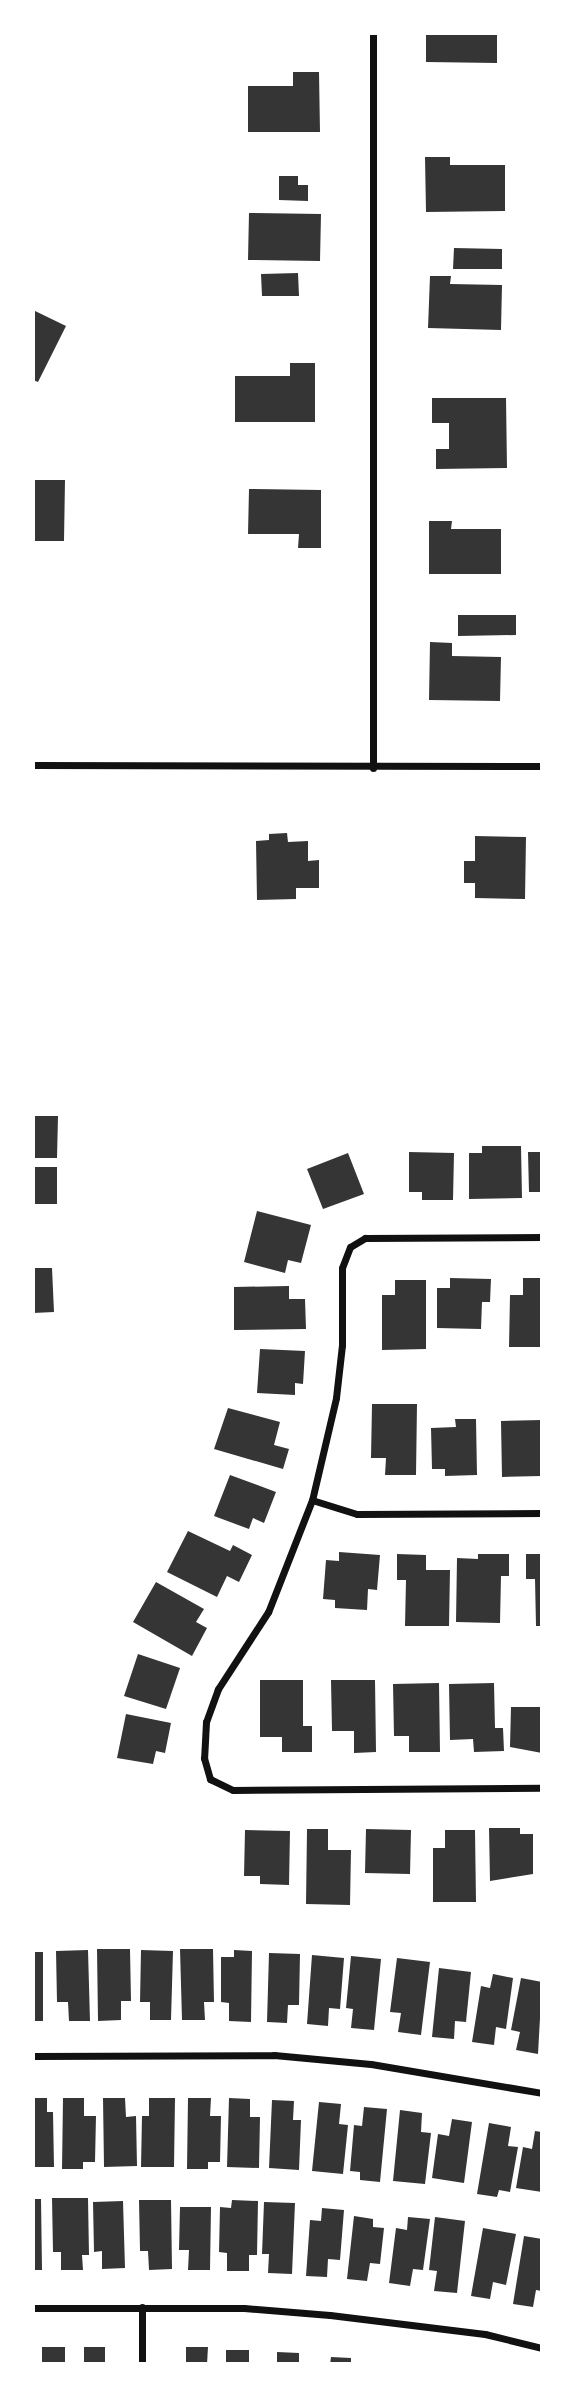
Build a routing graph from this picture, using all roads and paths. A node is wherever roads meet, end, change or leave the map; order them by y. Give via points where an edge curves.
1 (373, 33) edge
2 (33, 765) edge
3 (542, 766) edge
4 (373, 768) junction
5 (542, 1237) edge
6 (312, 1500) junction
7 (542, 1513) edge
8 (542, 1788) edge
9 (33, 2056) edge
10 (542, 2093) edge
11 (142, 2307) junction
12 (33, 2308) edge
13 (542, 2348) edge
14 (142, 2364) edge

1 - 4 street
2 - 4 street
3 - 4 street
5 - 6 street via 365,1238 350,1247 342,1268 342,1345 336,1398
6 - 7 street via 357,1514
6 - 8 street via 268,1612 218,1689 206,1722 204,1758 210,1779 233,1790
9 - 10 street via 274,2055 371,2064
11 - 12 street
11 - 13 street via 330,2315 485,2334
11 - 14 street

